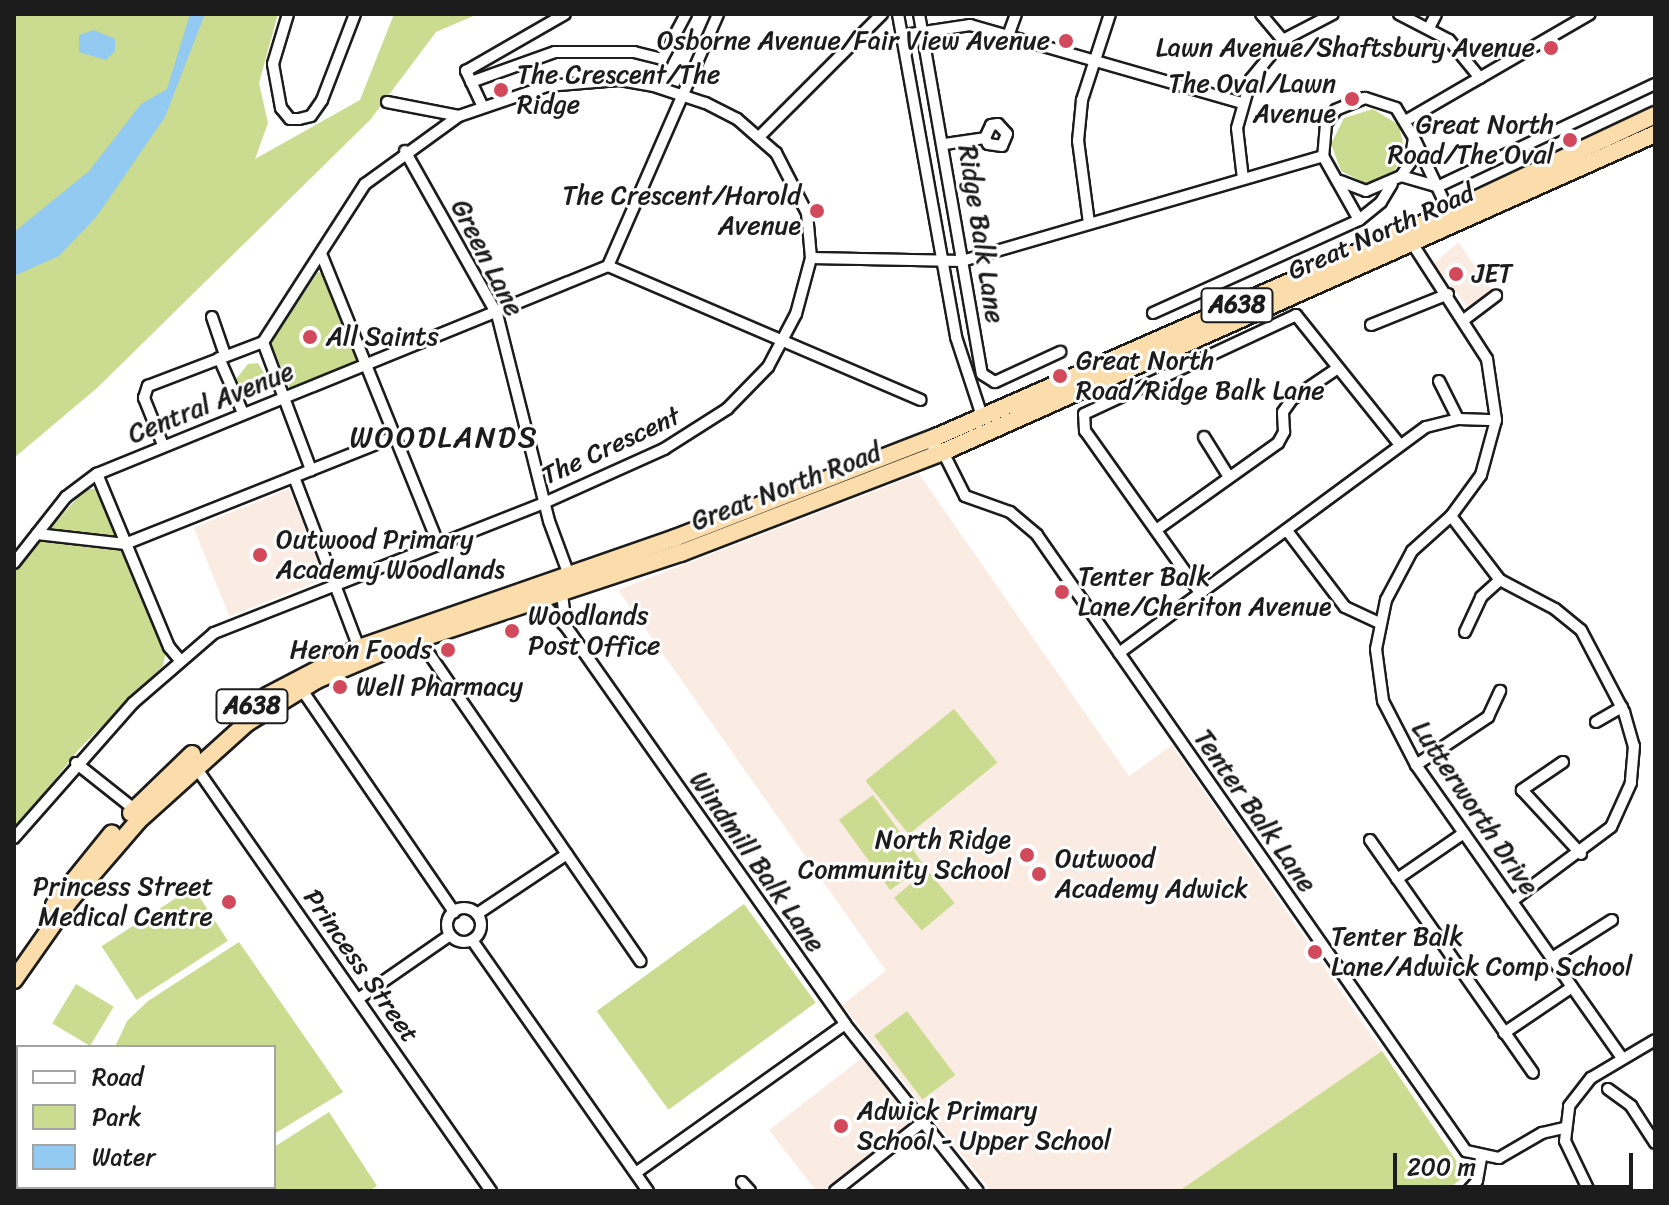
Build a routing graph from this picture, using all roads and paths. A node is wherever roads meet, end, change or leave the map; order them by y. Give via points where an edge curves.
1 (288, 14) edge
2 (355, 14) edge
3 (565, 14) edge
4 (686, 14) edge
5 (718, 14) edge
6 (882, 14) edge
7 (898, 14) edge
8 (919, 14) edge
9 (1016, 14) edge
10 (1110, 14) edge
11 (1261, 14) edge
12 (1333, 14) edge
13 (1399, 14) edge
14 (1436, 14) edge
15 (1590, 14) edge
16 (1430, 26) junction
17 (924, 31) junction
18 (904, 35) junction
19 (1008, 36) junction
20 (1283, 40) junction
21 (1091, 60) junction
22 (1480, 78) junction
23 (471, 82) junction
24 (1655, 84) edge
25 (683, 94) junction
26 (387, 102) dead end
27 (1242, 103) junction
28 (482, 105) junction
29 (1655, 115) edge
30 (459, 116) junction
31 (1407, 120) junction
32 (1655, 134) edge
33 (760, 136) junction
34 (985, 138) dead end
35 (1414, 138) junction
36 (945, 144) junction
37 (405, 151) junction
38 (1323, 156) junction
39 (1401, 176) junction
40 (1243, 179) junction
41 (1340, 181) junction
42 (1392, 184) junction
43 (1437, 187) junction
44 (1452, 219) junction
45 (1359, 220) junction
46 (1089, 223) junction
47 (1409, 238) junction
48 (322, 256) junction
49 (811, 258) junction
50 (962, 261) junction
51 (944, 264) junction
52 (608, 266) junction
53 (1448, 294) junction
54 (1496, 296) dead end
55 (1153, 313) dead end
56 (497, 314) junction
57 (212, 317) dead end
58 (1465, 319) junction
59 (1371, 325) dead end
60 (783, 341) junction
61 (263, 342) junction
62 (1060, 352) dead end
63 (222, 356) junction
64 (365, 366) junction
65 (1338, 368) junction
66 (1439, 381) dead end
67 (284, 397) junction
68 (920, 400) dead end
69 (243, 413) junction
70 (1458, 419) junction
71 (1496, 420) junction
72 (986, 424) junction
73 (948, 432) junction
74 (394, 437) junction
75 (1204, 437) dead end
76 (926, 441) junction
77 (163, 445) junction
78 (1400, 445) junction
79 (943, 452) junction
80 (311, 470) junction
81 (97, 474) junction
82 (294, 477) junction
83 (1229, 477) junction
84 (544, 503) junction
85 (1451, 516) junction
86 (1156, 530) junction
87 (1288, 532) junction
88 (37, 534) junction
89 (438, 543) junction
90 (125, 544) junction
91 (14, 563) edge
92 (569, 575) junction
93 (1500, 580) junction
94 (337, 584) junction
95 (562, 594) junction
96 (1201, 594) junction
97 (541, 601) junction
98 (1379, 623) junction
99 (567, 628) junction
100 (1465, 632) dead end
101 (419, 639) junction
102 (359, 648) junction
103 (1119, 653) junction
104 (179, 659) junction
105 (298, 683) junction
106 (1500, 691) dead end
107 (1622, 707) junction
108 (1596, 722) dead end
109 (1563, 762) dead end
110 (76, 763) junction
111 (1416, 765) junction
112 (195, 766) junction
113 (134, 809) junction
114 (1464, 833) junction
115 (14, 838) edge
116 (1370, 840) dead end
117 (567, 854) junction
118 (1581, 854) junction
119 (1397, 879) junction
120 (1512, 901) junction
121 (454, 912) junction
122 (477, 914) junction
123 (1612, 920) dead end
124 (450, 935) junction
125 (472, 940) junction
126 (1552, 958) junction
127 (14, 961) edge
128 (640, 961) dead end
129 (14, 980) edge
130 (1572, 987) junction
131 (358, 999) junction
132 (845, 1024) junction
133 (1504, 1033) junction
134 (1655, 1040) edge
135 (1622, 1058) junction
136 (1533, 1073) dead end
137 (1608, 1089) dead end
138 (923, 1122) junction
139 (1650, 1126) edge
140 (1564, 1128) junction
141 (1655, 1143) edge
142 (1481, 1158) junction
143 (637, 1172) junction
144 (742, 1182) dead end
145 (491, 1191) edge
146 (648, 1191) edge
147 (750, 1191) edge
148 (835, 1191) edge
149 (978, 1191) edge
150 (1468, 1191) edge
151 (1589, 1191) edge

1 - 2 street via 273,64 281,108 290,119 311,116 322,100
3 - 23 street via 466,71
4 - 23 street via 662,59 634,52 555,52
5 - 25 street
6 - 33 street
7 - 18 street, Ridge Balk Lane
8 - 17 street, Ridge Balk Lane
9 - 19 street
10 - 21 street
11 - 20 street
12 - 20 street
13 - 16 street
14 - 16 street
15 - 22 street
16 - 22 street via 1458,49
17 - 18 street
17 - 19 street via 970,25
17 - 36 street, Ridge Balk Lane
18 - 51 street, Ridge Balk Lane
19 - 21 street
20 - 27 street via 1251,79
21 - 27 street
21 - 46 street via 1078,141
22 - 31 street
23 - 28 street
24 - 43 street, Great North Road
25 - 28 street, The Crescent via 643,84 588,80
25 - 33 street, The Crescent
25 - 52 street
26 - 30 street
27 - 40 street via 1238,154
28 - 30 street, The Crescent
29 - 44 highway, Great North Road / A638
30 - 37 street, The Crescent
31 - 35 street
31 - 38 street via 1381,100 1349,102 1326,124
32 - 44 highway, Great North Road / A638
33 - 49 street, The Crescent via 800,192
34 - 36 street
35 - 39 street via 1410,163
35 - 43 street
36 - 50 street, Ridge Balk Lane
37 - 48 street, The Crescent via 365,184
37 - 56 street, Green Lane
38 - 40 street
38 - 41 street
39 - 42 street
39 - 43 street
40 - 46 street
41 - 42 street via 1366,191
41 - 45 street
42 - 45 street via 1375,209
43 - 44 street
44 - 47 highway, Great North Road / A638
45 - 55 street, Great North Road
46 - 50 street
47 - 53 street, Lutterworth Drive
47 - 72 highway, Great North Road / A638
48 - 61 street, The Crescent
48 - 64 street
49 - 51 street
49 - 60 street, The Crescent
50 - 51 street
50 - 62 street, Ridge Balk Lane via 987,381
51 - 72 street, Ridge Balk Lane via 958,346
52 - 56 street, Central Avenue
52 - 60 street
53 - 58 street, Lutterworth Drive
53 - 59 street
54 - 58 street
56 - 64 street, Central Avenue
56 - 84 street, Green Lane
57 - 63 street
58 - 71 street, Lutterworth Drive via 1487,359
60 - 68 street
60 - 84 street, The Crescent via 751,387 701,428
61 - 63 street
61 - 67 street
63 - 69 street
63 - 77 street via 148,386 144,398
64 - 67 street, Central Avenue
64 - 74 street
65 - 78 street
65 - 83 street via 1292,399 1283,412 1284,432 1278,443
65 - 86 street via 1296,315 1084,414 1085,431
66 - 70 street
67 - 69 street, Central Avenue
67 - 80 street
69 - 77 street, Central Avenue
70 - 71 street
70 - 78 street via 1426,427
71 - 85 street, Lutterworth Drive via 1481,475
72 - 73 highway, Great North Road / A638
72 - 79 highway, Great North Road / A638
73 - 76 highway, Great North Road / A638
73 - 79 street
74 - 80 street
74 - 89 street
75 - 83 street
76 - 79 street
76 - 92 highway, Great North Road / A638
77 - 81 street, Central Avenue
78 - 87 street
79 - 95 highway, Great North Road / A638
79 - 103 street, Tenter Balk Lane via 965,496 1010,512 1037,535
80 - 82 street
81 - 88 street, Central Avenue via 66,497
81 - 90 street
82 - 90 street
82 - 94 street
83 - 86 street
84 - 89 street, The Crescent
84 - 92 street, Green Lane
85 - 93 street
85 - 98 street, Lutterworth Drive via 1412,551 1397,574
86 - 96 street
87 - 96 street
87 - 98 street via 1345,607
88 - 90 street
88 - 91 street, Central Avenue
89 - 94 street, The Crescent
90 - 104 street
92 - 95 street
92 - 102 highway, Great North Road / A638
93 - 100 street via 1481,597
93 - 107 street via 1555,609 1581,630
94 - 102 street
94 - 104 street, The Crescent via 214,633
95 - 97 highway, Great North Road / A638
95 - 99 street, Windmill Balk Lane
96 - 103 street
97 - 99 street, Windmill Balk Lane
97 - 101 highway, Great North Road / A638
98 - 111 street, Lutterworth Drive via 1376,649 1383,701
99 - 132 street, Windmill Balk Lane
101 - 105 highway, Great North Road / A638
101 - 117 street
102 - 105 highway, Great North Road / A638
103 - 142 street, Tenter Balk Lane via 1458,1142
104 - 110 street, The Crescent
105 - 112 highway, Great North Road / A638
105 - 113 highway, Great North Road / A638 via 216,734
105 - 121 street
106 - 111 street via 1488,717
107 - 108 street
107 - 118 street via 1634,746 1631,783 1611,827
109 - 118 street via 1522,790
110 - 113 street
110 - 115 street, The Crescent
111 - 114 street, Lutterworth Drive
112 - 129 highway, Great North Road / A638 via 113,848
112 - 131 street, Princess Street
113 - 127 highway, Great North Road / A638 via 79,871
114 - 119 street
114 - 120 street, Lutterworth Drive
116 - 119 street
117 - 122 street
117 - 128 street
118 - 120 street
119 - 133 street
120 - 126 street, Lutterworth Drive
121 - 122 street via 464,908
121 - 124 street via 447,921
122 - 125 street via 480,929
123 - 126 street
124 - 125 street via 462,942
124 - 131 street
125 - 143 street
126 - 130 street, Lutterworth Drive
130 - 133 street
130 - 135 street, Lutterworth Drive
131 - 145 street, Princess Street
132 - 138 street, Windmill Balk Lane
132 - 143 street
133 - 136 street
134 - 135 street
135 - 140 street via 1582,1086 1569,1106
137 - 139 street
138 - 148 street
138 - 149 street, Windmill Balk Lane
139 - 141 street
140 - 142 street via 1542,1133 1499,1158
140 - 151 street via 1568,1154
142 - 150 street via 1477,1181
143 - 146 street
144 - 147 street

